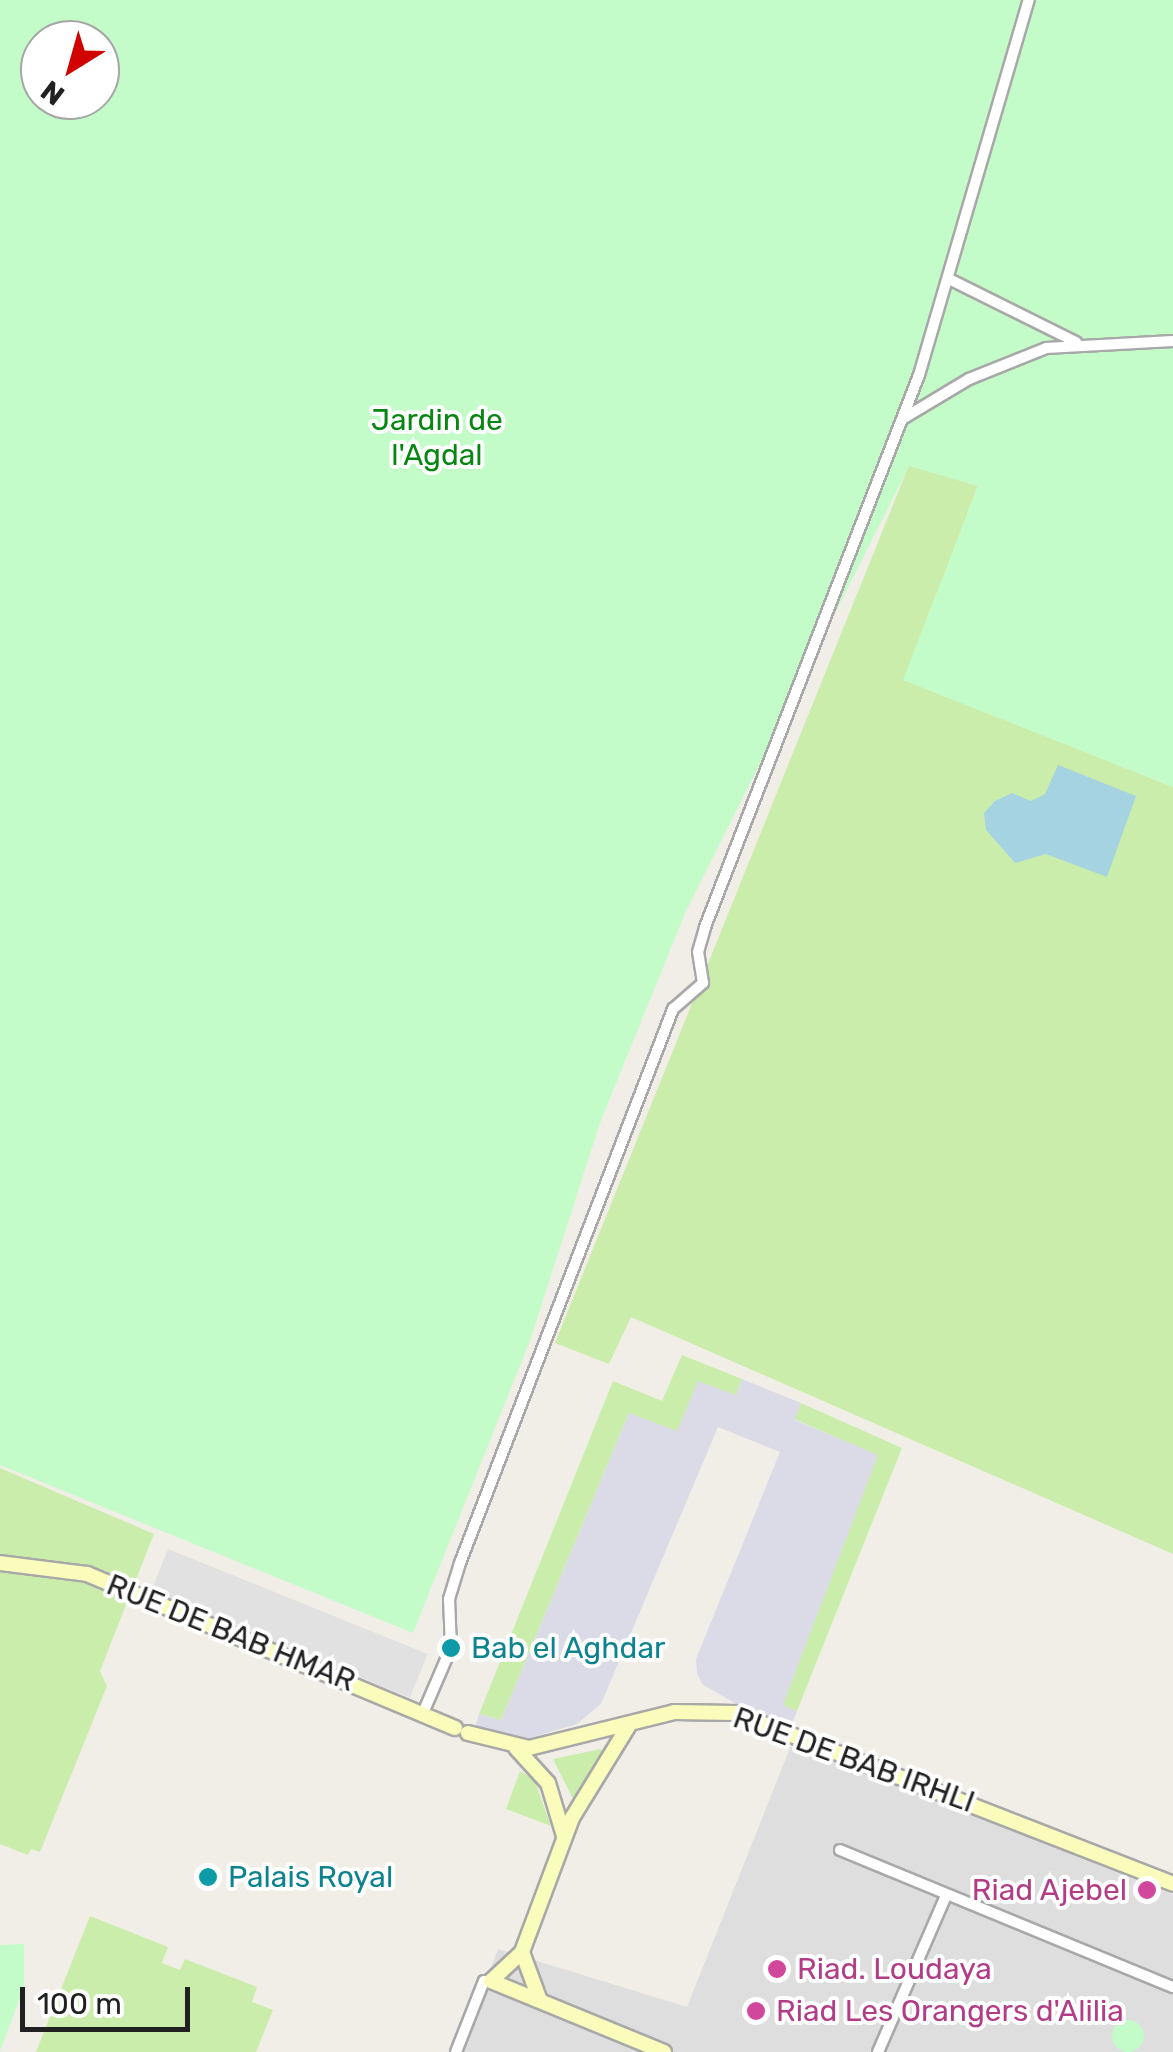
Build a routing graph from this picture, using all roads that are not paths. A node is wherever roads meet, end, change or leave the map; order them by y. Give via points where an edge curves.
1 (1029, 0) edge
2 (949, 279) junction
3 (1076, 342) junction
4 (1173, 342) edge
5 (904, 418) junction
6 (0, 1563) edge
7 (423, 1713) junction
8 (629, 1725) junction
9 (462, 1730) joint
10 (516, 1748) junction
11 (564, 1836) junction
12 (840, 1850) dead end
13 (1173, 1884) edge
14 (945, 1898) junction
15 (522, 1952) junction
16 (491, 1980) junction
17 (1173, 1986) edge
18 (538, 1998) junction
19 (655, 2050) edge
20 (456, 2052) edge
21 (878, 2052) edge

1 - 2 street via 946,268
2 - 3 street
2 - 5 street
3 - 4 street
3 - 5 street via 1013,359
5 - 7 street via 705,926 698,952 703,983 673,1008 460,1564 449,1599 451,1648
6 - 7 main road, RUE DE BAB HMAR via 87,1574
7 - 9 main road, RUE DE BAB HMAR
8 - 10 main road, RUE DE BAB IRHLI
8 - 11 main road
8 - 13 main road, RUE DE BAB IRHLI via 690,1710 735,1713
9 - 10 main road, RUE DE BAB IRHLI
10 - 11 main road via 548,1782
11 - 15 main road
12 - 14 street
14 - 17 street
14 - 21 street
15 - 16 main road
15 - 18 main road
16 - 18 main road
16 - 20 street via 484,1981
18 - 19 main road

